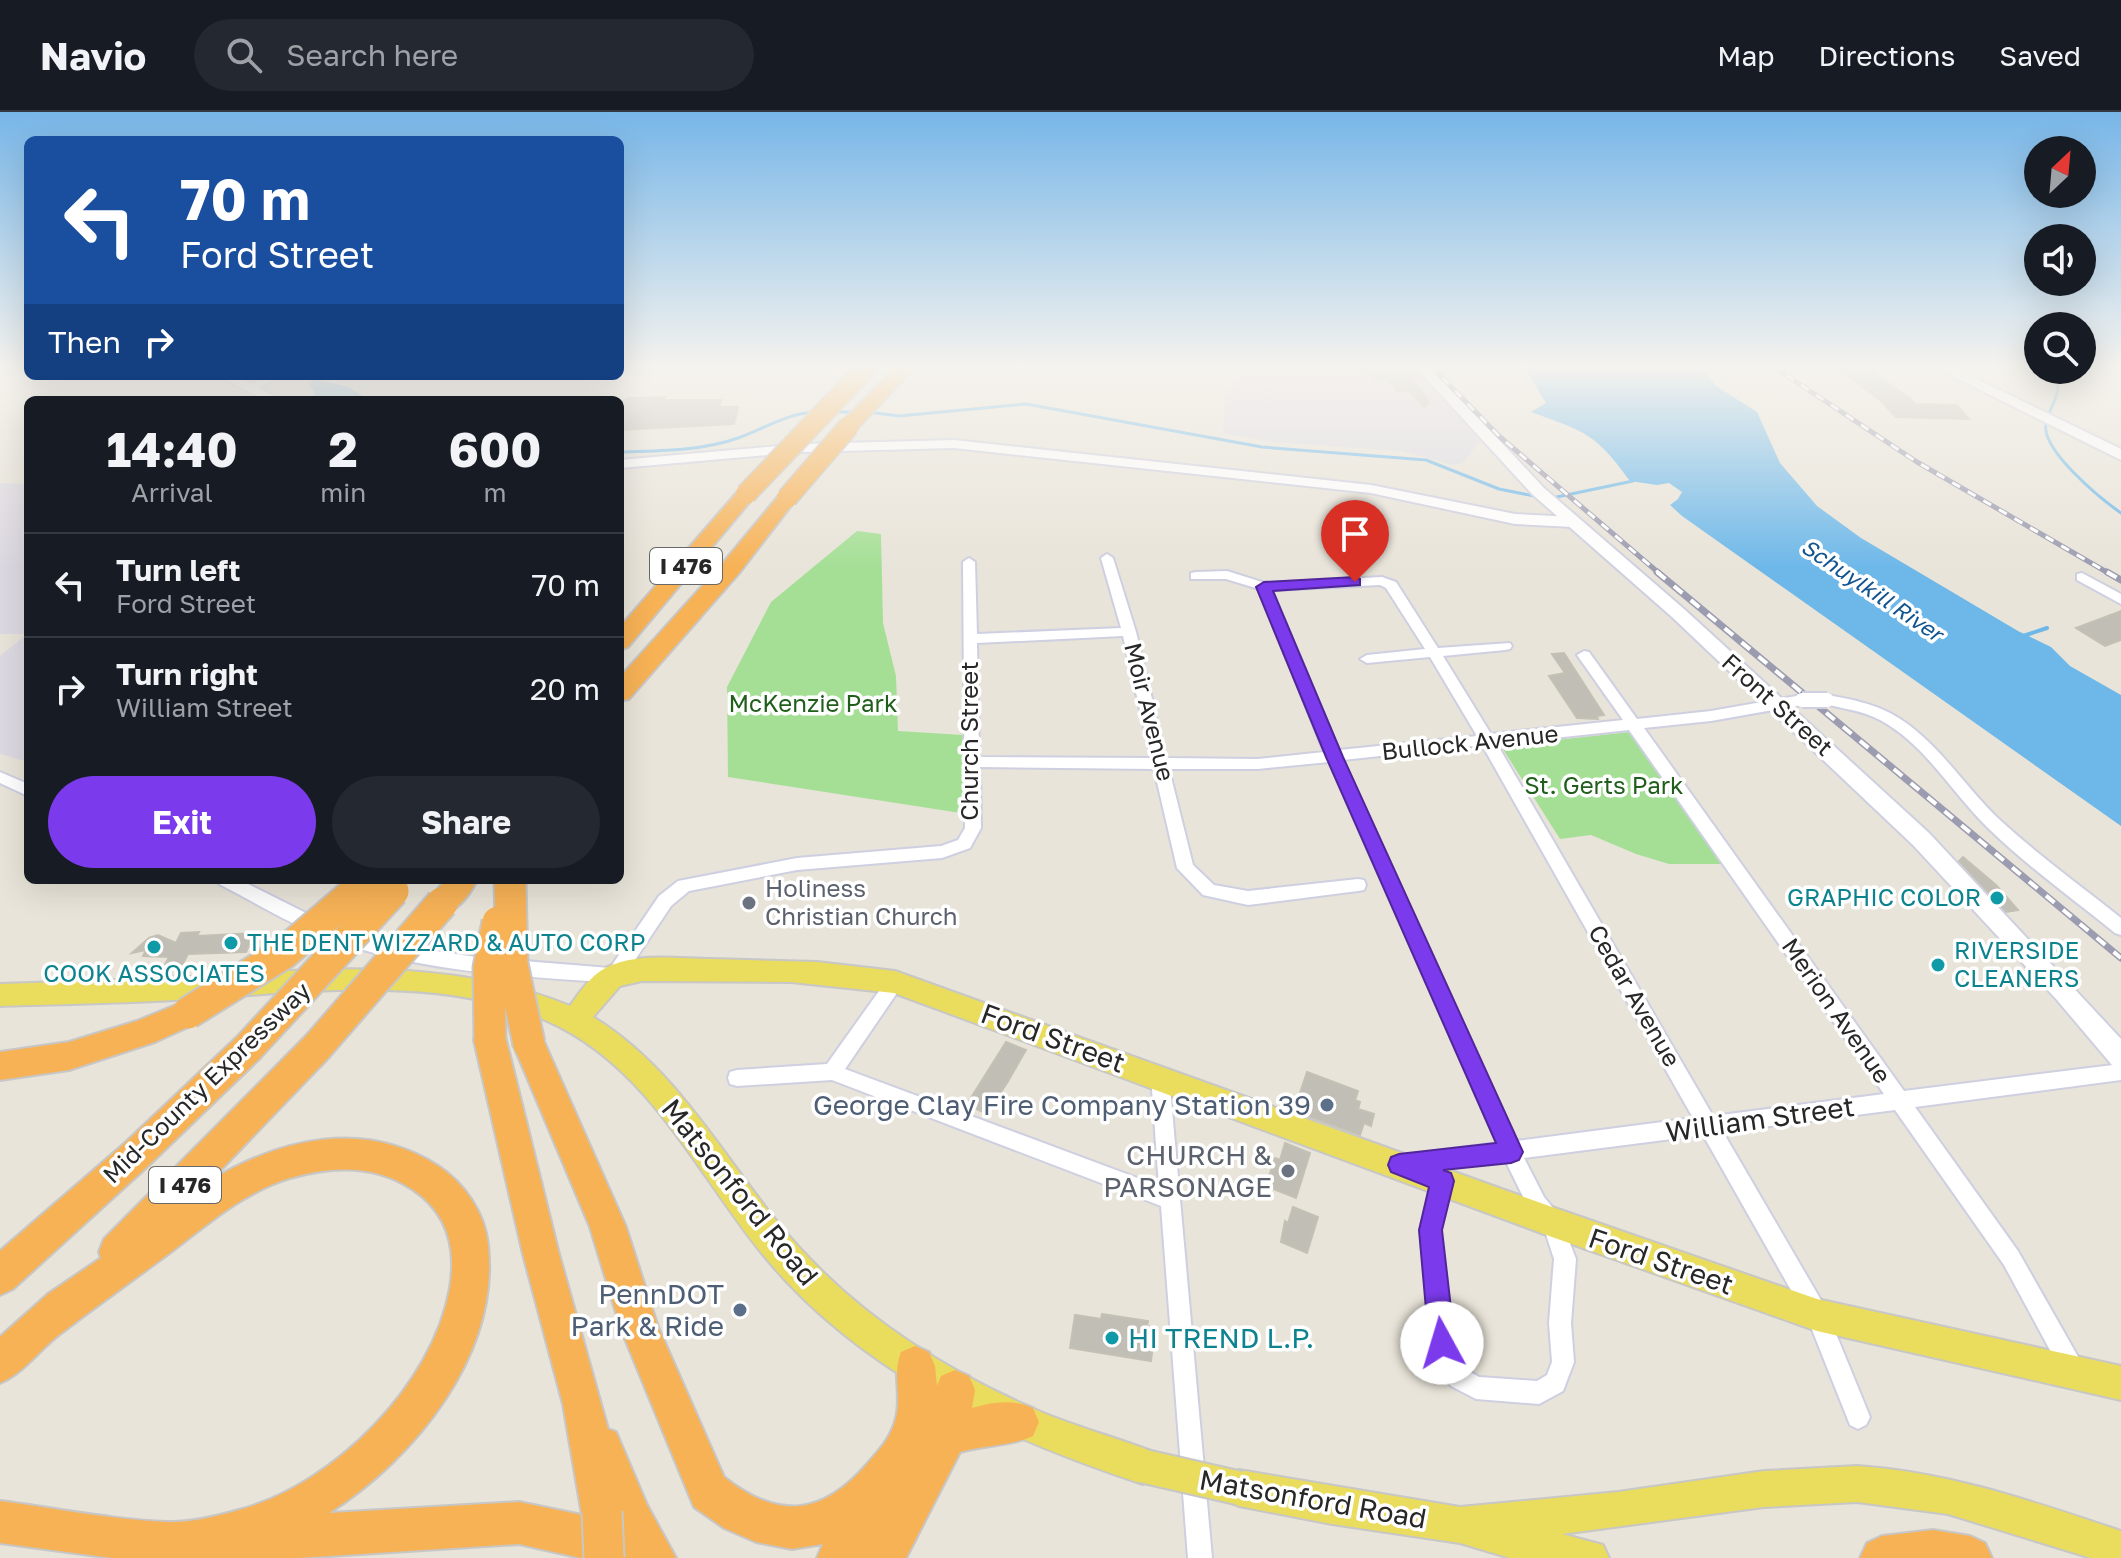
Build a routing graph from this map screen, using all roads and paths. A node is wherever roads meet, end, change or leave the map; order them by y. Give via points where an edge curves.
1 (802, 432) edge
2 (843, 432) edge
3 (1484, 432) edge
4 (2076, 432) edge
5 (2121, 455) edge
6 (624, 464) edge
7 (746, 494) junction
8 (1573, 522) junction
9 (1107, 558) dead end
10 (969, 562) dead end
11 (731, 568) junction
12 (1196, 576) dead end
13 (2082, 577) dead end
14 (1264, 587) junction
15 (2121, 600) edge
16 (624, 614) edge
17 (1129, 632) junction
18 (624, 637) edge
19 (970, 639) junction
20 (1505, 646) dead end
21 (1437, 654) junction
22 (1584, 655) dead end
23 (1367, 659) dead end
24 (624, 688) edge
25 (1775, 705) junction
26 (624, 712) edge
27 (1633, 725) junction
28 (1486, 741) junction
29 (1334, 757) junction
30 (972, 762) junction
31 (1163, 766) junction
32 (0, 777) edge
33 (24, 788) edge
34 (233, 884) edge
35 (388, 884) edge
36 (509, 884) edge
37 (510, 884) edge
38 (1358, 885) dead end
39 (452, 892) edge
40 (2121, 928) edge
41 (615, 976) junction
42 (895, 982) junction
43 (0, 995) edge
44 (575, 1020) junction
45 (2121, 1057) edge
46 (0, 1067) edge
47 (832, 1072) junction
48 (2121, 1072) edge
49 (1160, 1076) junction
50 (737, 1078) dead end
51 (1900, 1101) junction
52 (1709, 1126) junction
53 (1511, 1152) junction
54 (1399, 1165) junction
55 (1442, 1181) junction
56 (1170, 1200) junction
57 (1552, 1222) junction
58 (0, 1276) edge
59 (1817, 1315) junction
60 (49, 1319) junction
61 (0, 1363) edge
62 (915, 1366) junction
63 (2076, 1375) junction
64 (2121, 1383) edge
65 (955, 1390) junction
66 (1858, 1417) dead end
67 (1019, 1422) junction
68 (919, 1443) junction
69 (0, 1522) edge
70 (1460, 1525) junction
71 (625, 1530) edge
72 (170, 1544) junction
73 (2121, 1550) edge
74 (604, 1558) edge
75 (654, 1558) edge
76 (839, 1558) edge
77 (879, 1558) edge
78 (1200, 1558) edge
79 (1590, 1558) edge
80 (1882, 1558) edge
81 (1970, 1558) edge

1 - 7 highway, I 476, bridge
2 - 11 highway, I 476, bridge
3 - 8 main road, Front Street
4 - 5 main road
6 - 8 street via 811,448 954,444 1371,489 1515,519
7 - 16 highway
7 - 18 highway, I 476
8 - 25 main road, Front Street
9 - 17 street, Moir Avenue
10 - 19 street, Church Street
11 - 24 highway, I 476
11 - 26 highway
12 - 14 street via 1227,575
13 - 15 street
14 - 21 street, Cedar Avenue via 1382,581 1391,585
14 - 29 street
17 - 19 street
17 - 31 street, Moir Avenue
19 - 30 street, Church Street
20 - 21 street
21 - 23 street
21 - 28 street, Cedar Avenue
22 - 27 street, Merion Avenue
25 - 27 street, Bullock Avenue
25 - 40 street, Bullock Avenue, bridge via 1827,700 1875,712 1914,734 1992,822
25 - 45 main road, Front Street via 1921,839
27 - 28 street, Bullock Avenue
27 - 51 street, Merion Avenue
28 - 29 street, Bullock Avenue
28 - 52 street, Cedar Avenue
29 - 31 street, Bullock Avenue
29 - 53 street
30 - 31 street, Bullock Avenue
30 - 41 street, Church Street via 973,828 964,844 942,852 797,864 684,886 665,901
31 - 38 street, Moir Avenue via 1185,868 1209,890 1248,898
32 - 33 street
34 - 41 street, Ford Street via 302,921 373,946 462,963
35 - 46 highway, bridge via 188,1013 69,1056
35 - 58 highway, Mid-County Expressway / I 476, bridge via 248,1048
36 - 71 highway, bridge via 489,968 490,1040 541,1254
37 - 68 highway, bridge via 509,950 529,1044 608,1227 640,1329 709,1492 749,1520 781,1528 812,1524 844,1514
39 - 60 highway, Mid-County Expressway / I 476, bridge via 317,1047
41 - 42 main road, Ford Street via 744,969
41 - 44 main road, Church Street
42 - 47 street
42 - 49 main road, Ford Street
43 - 44 main road, Matsonford Road via 296,982 439,982 489,990
44 - 62 main road, Matsonford Road via 615,1044 643,1073 711,1155 761,1228 830,1302
47 - 50 street
47 - 56 street
48 - 51 street, William Street
49 - 54 main road, Ford Street
49 - 56 street
51 - 52 street, William Street
51 - 63 street, Merion Avenue via 2011,1258
52 - 53 street, William Street
52 - 59 street, Cedar Avenue
53 - 54 street, William Street
53 - 57 street
54 - 55 main road, Ford Street
55 - 57 main road, Ford Street
55 - 57 street via 1430,1230 1445,1360 1476,1388 1539,1393 1555,1383 1563,1362 1565,1259
56 - 78 street
57 - 59 main road, Ford Street
59 - 63 main road, Ford Street
59 - 66 street, Cedar Avenue
60 - 61 highway, Mid-County Expressway / I 476
60 - 72 highway via 223,1192 292,1161 344,1153 386,1157 424,1175 459,1211 473,1256 464,1315 446,1359 413,1412 370,1457 296,1507 243,1531
62 - 65 main road, Matsonford Road
62 - 68 highway
63 - 64 main road, Ford Street
65 - 67 main road, Matsonford Road
65 - 68 highway
67 - 68 highway via 990,1423
67 - 70 main road, Matsonford Road, bridge via 1143,1466 1332,1506
68 - 76 highway
68 - 77 highway via 893,1540
69 - 72 highway
70 - 73 main road, Matsonford Road via 1848,1483 1957,1497
70 - 79 main road, Matsonford Road
71 - 72 highway via 566,1531 519,1523
71 - 74 highway, bridge
71 - 75 highway
80 - 81 highway via 1933,1552

